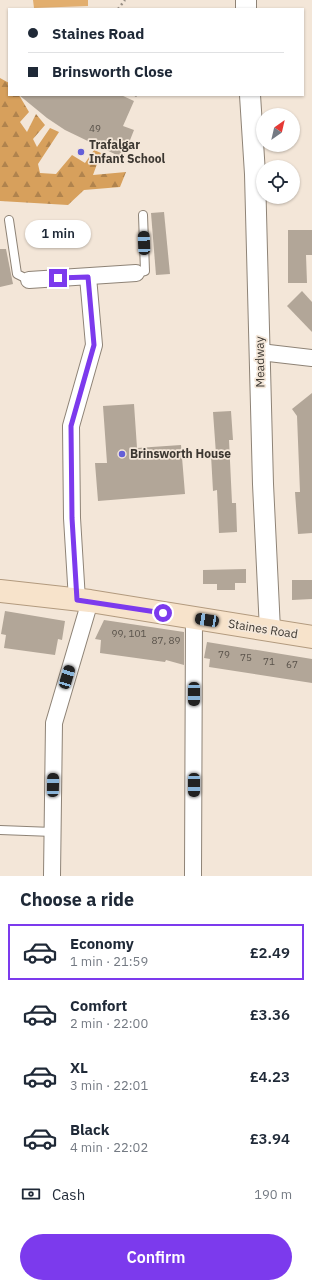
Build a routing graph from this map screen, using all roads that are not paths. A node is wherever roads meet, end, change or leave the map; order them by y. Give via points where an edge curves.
1 (250, 96) edge
2 (143, 215) dead end
3 (9, 220) dead end
4 (136, 273) joint
5 (88, 277) junction
6 (29, 280) joint
7 (260, 352) junction
8 (312, 358) edge
9 (0, 591) edge
10 (84, 600) junction
11 (194, 618) junction
12 (270, 630) junction
13 (312, 637) edge
14 (0, 830) edge
15 (52, 832) junction
16 (52, 876) edge
17 (193, 876) edge

1 - 7 street, Meadway
2 - 4 lane via 146,271
3 - 6 lane via 17,274
4 - 5 street
5 - 6 street
5 - 10 street via 94,345 71,426 72,518
7 - 8 street
7 - 12 street, Meadway
9 - 10 main road, Staines Road
10 - 11 main road, Staines Road
10 - 15 street via 54,723
11 - 12 main road, Staines Road
11 - 17 street
12 - 13 main road, Staines Road
14 - 15 lane
15 - 16 street

